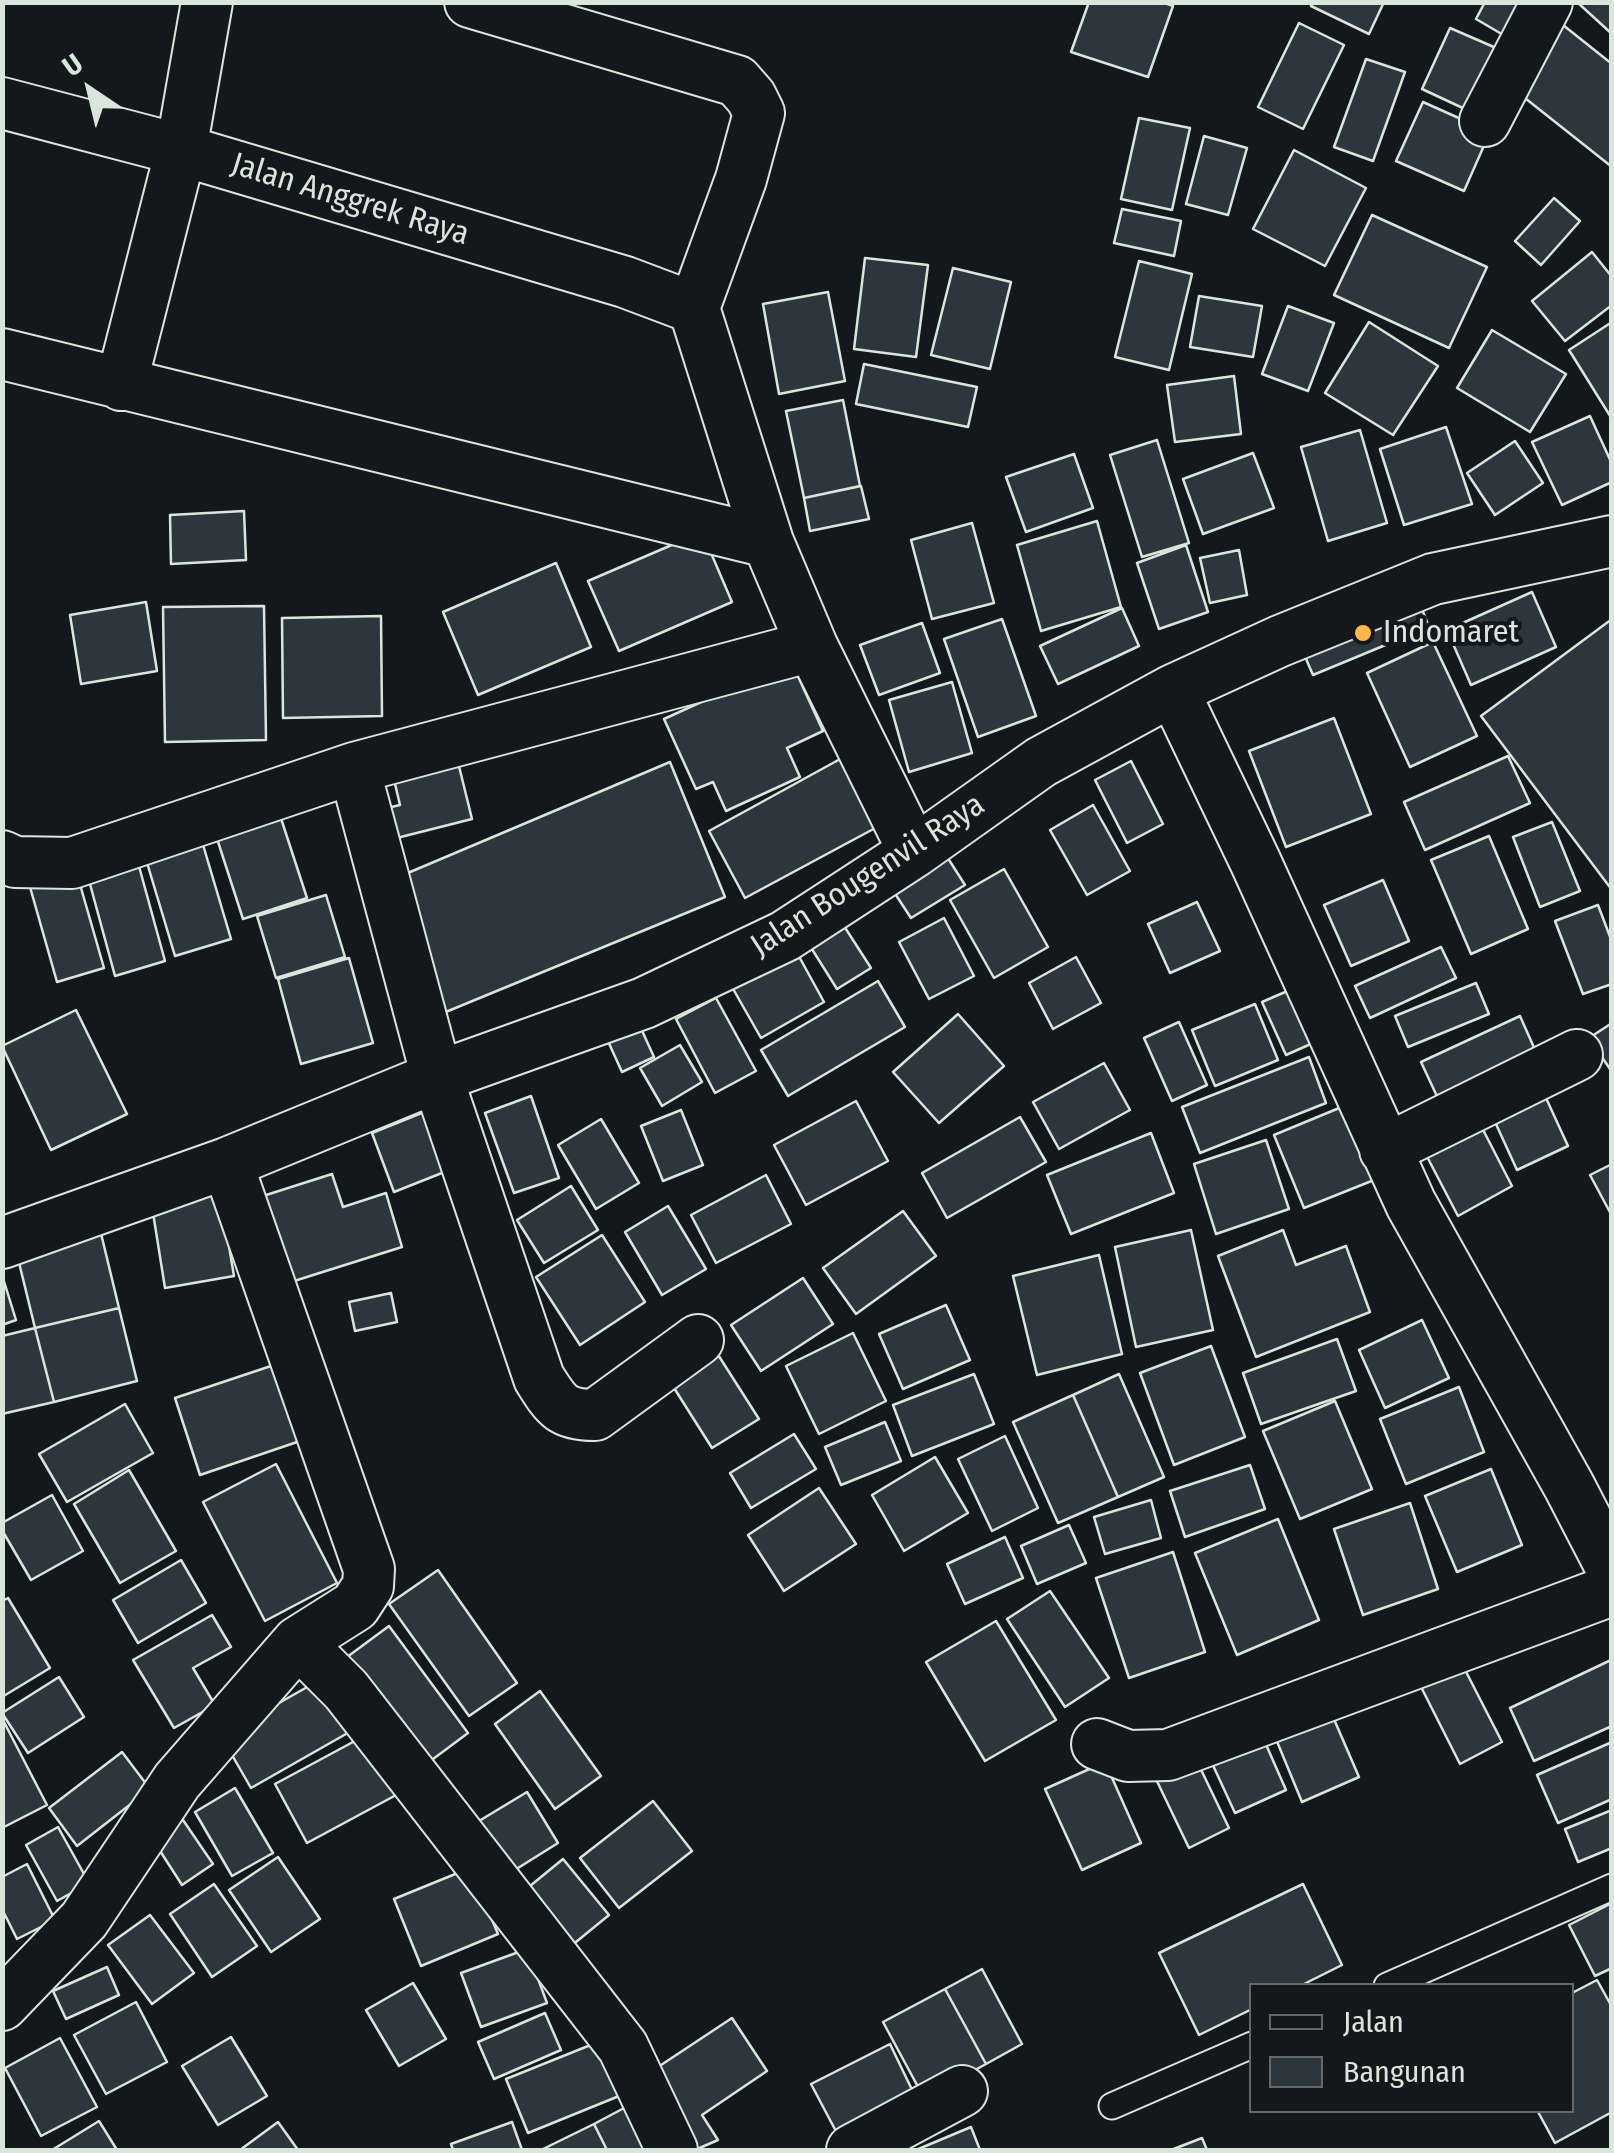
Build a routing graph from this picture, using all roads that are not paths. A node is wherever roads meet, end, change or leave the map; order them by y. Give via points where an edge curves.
1 (206, 2) edge
2 (470, 2) edge
3 (1547, 2) edge
4 (2, 103) edge
5 (1486, 121) dead end
6 (181, 150) junction
7 (694, 308) junction
8 (2, 354) edge
9 (121, 385) junction
10 (1612, 541) edge
11 (768, 542) junction
12 (812, 646) junction
13 (1172, 690) junction
14 (354, 768) junction
15 (914, 852) junction
16 (2, 856) edge
17 (1576, 1054) dead end
18 (437, 1077) junction
19 (1386, 1150) junction
20 (227, 1163) junction
21 (2, 1243) edge
22 (698, 1340) dead end
23 (1612, 1568) edge
24 (1612, 1590) edge
25 (298, 1642) junction
26 (1097, 1744) dead end
27 (1612, 1887) edge
28 (1394, 1983) edge
29 (2, 2005) edge
30 (1249, 2046) edge
31 (962, 2092) dead end
32 (1112, 2106) dead end
33 (672, 2150) edge
34 (852, 2150) edge

1 - 6 street
2 - 7 street via 736,82 751,97 759,113
3 - 5 street
4 - 6 street, Jalan Anggrek Raya
6 - 7 street, Jalan Anggrek Raya
6 - 9 street
7 - 11 street
8 - 9 street
9 - 11 street
10 - 13 street, Jalan Bougenvil Raya via 1433,579
11 - 12 street
12 - 14 street
12 - 15 street
13 - 15 street, Jalan Bougenvil Raya via 1041,762
13 - 19 street
14 - 16 street via 72,863
14 - 18 street
15 - 18 street, Jalan Bougenvil Raya via 785,936 644,1003
17 - 19 street
18 - 20 street, Jalan Bougenvil Raya
18 - 22 street via 540,1378 556,1405 595,1415
19 - 23 street
20 - 21 street, Jalan Bougenvil Raya
20 - 25 street via 369,1568 368,1586 355,1606
24 - 26 street via 1168,1755 1128,1756
25 - 29 street via 177,1782 84,1920
25 - 33 street via 346,1690 623,2047
27 - 28 lane
30 - 32 lane
31 - 34 street

